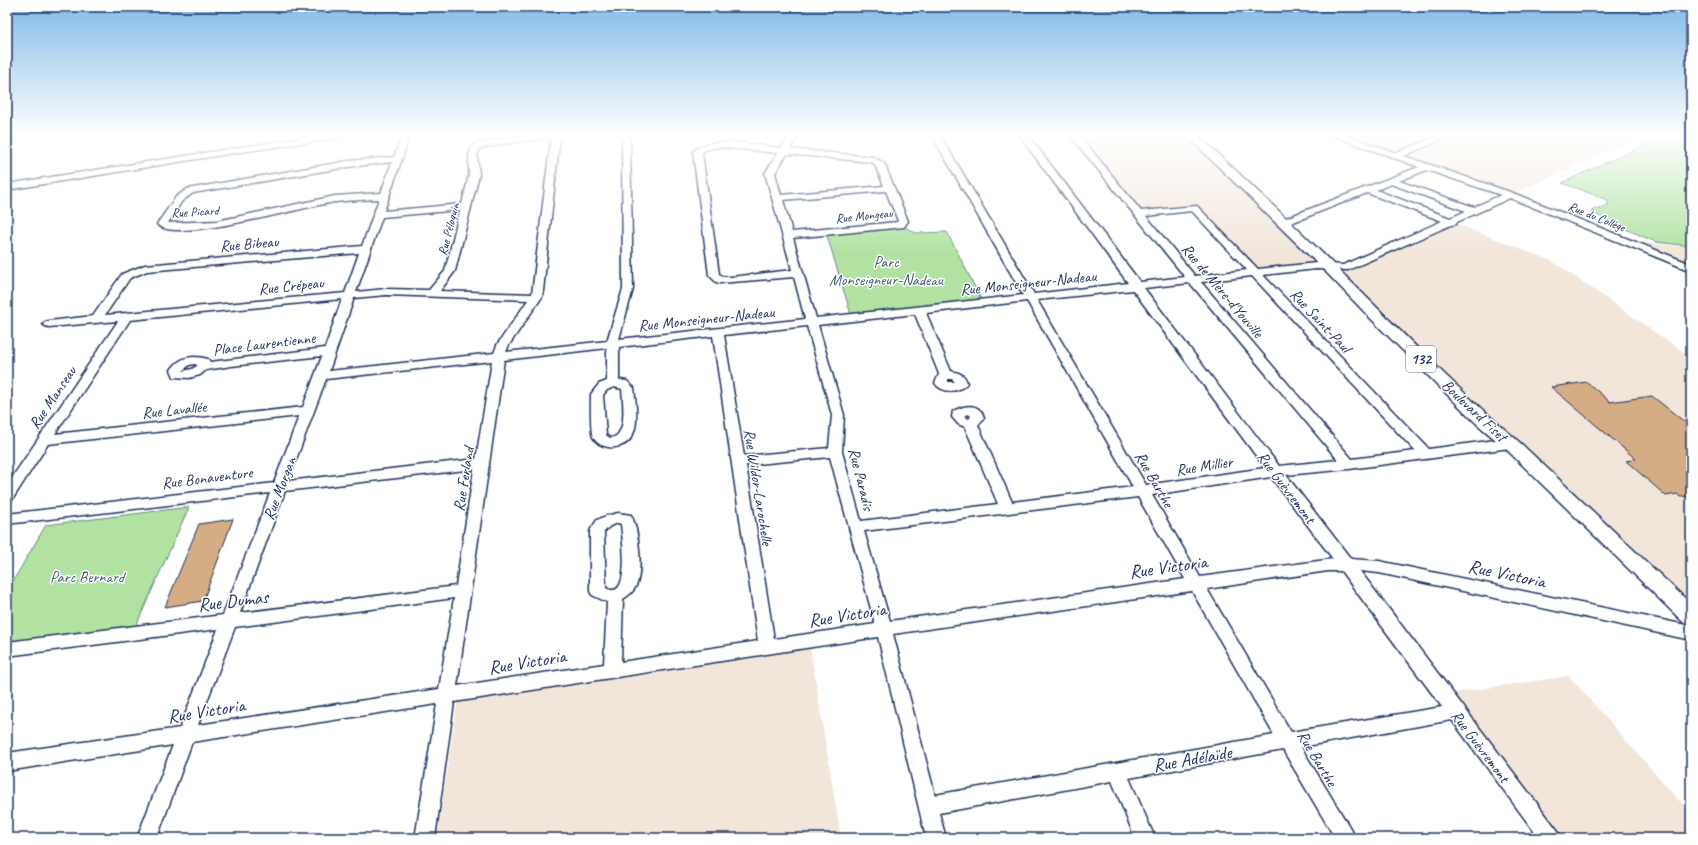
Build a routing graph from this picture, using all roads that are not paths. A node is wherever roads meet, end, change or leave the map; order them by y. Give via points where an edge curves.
1 (89, 174) edge
2 (286, 174) edge
3 (392, 174) edge
4 (474, 174) edge
5 (552, 174) edge
6 (626, 174) edge
7 (699, 174) edge
8 (770, 174) edge
9 (884, 174) edge
10 (959, 174) edge
11 (1053, 174) edge
12 (1106, 174) edge
13 (1232, 174) edge
14 (1407, 174) edge
15 (1448, 174) edge
16 (1391, 181) junction
17 (7, 187) edge
18 (889, 188) junction
19 (1368, 190) junction
20 (1510, 195) junction
21 (384, 196) junction
22 (777, 198) junction
23 (466, 207) junction
24 (1475, 211) junction
25 (378, 214) junction
26 (1139, 214) junction
27 (1452, 222) junction
28 (1282, 223) junction
29 (787, 236) junction
30 (366, 249) junction
31 (1329, 267) junction
32 (1691, 268) edge
33 (797, 273) junction
34 (1255, 273) junction
35 (1193, 280) junction
36 (1137, 286) junction
37 (432, 294) junction
38 (349, 296) junction
39 (536, 297) junction
40 (1030, 298) junction
41 (919, 310) junction
42 (126, 317) junction
43 (96, 320) junction
44 (811, 322) junction
45 (49, 324) dead end
46 (718, 332) junction
47 (613, 344) junction
48 (330, 351) junction
49 (498, 358) junction
50 (203, 367) dead end
51 (946, 375) dead end
52 (321, 376) junction
53 (613, 383) dead end
54 (308, 411) junction
55 (970, 423) dead end
56 (44, 440) junction
57 (1510, 443) junction
58 (835, 452) junction
59 (1426, 454) junction
60 (738, 461) junction
61 (483, 463) junction
62 (1349, 464) junction
63 (1276, 471) junction
64 (280, 486) junction
65 (1143, 491) junction
66 (7, 496) edge
67 (1007, 508) junction
68 (7, 519) edge
69 (856, 527) junction
70 (1346, 564) junction
71 (1196, 583) junction
72 (463, 591) junction
73 (615, 596) junction
74 (1691, 618) edge
75 (229, 621) junction
76 (884, 629) junction
77 (1691, 633) edge
78 (767, 647) junction
79 (7, 649) edge
80 (612, 670) junction
81 (447, 695) junction
82 (1456, 712) junction
83 (186, 734) junction
84 (1287, 741) junction
85 (7, 762) edge
86 (1117, 772) junction
87 (928, 806) junction
88 (147, 838) edge
89 (425, 838) edge
90 (936, 838) edge
91 (1145, 838) edge
92 (1346, 838) edge
93 (1551, 838) edge

1 - 17 street
2 - 21 street, Rue Picard via 190,191 179,199 162,224 170,227 212,224 335,199
3 - 21 street, Rue Morgan
4 - 23 street, Rue Péloquin
5 - 39 street, Rue Ferland via 540,284
6 - 47 street via 628,289
7 - 33 street, Rue Mongeau via 714,275 720,280 731,280
8 - 22 street, Rue Paradis
9 - 18 street, Rue Mongeau
10 - 40 street, Rue Barthe
11 - 36 street, Rue Guèvremont
12 - 26 street, Rue de Mère-d'Youville
13 - 28 main road, Boulevard Fiset / 132
14 - 16 street
15 - 20 street, Rue du Collège
16 - 19 street
16 - 24 street
18 - 22 street
18 - 29 street, Rue Mongeau via 903,221 900,225
19 - 27 street
19 - 28 street
20 - 24 street, Rue Monseigneur-Nadeau
20 - 32 street, Rue du Collège
21 - 25 street, Rue Morgan
22 - 29 street, Rue Paradis
23 - 25 street
23 - 37 street, Rue Péloquin via 450,271
24 - 27 street, Rue Monseigneur-Nadeau
25 - 30 street, Rue Morgan
26 - 34 street, Rue Saint-Paul via 1194,208
26 - 35 street, Rue de Mère-d'Youville
27 - 31 street, Rue Monseigneur-Nadeau via 1344,268
28 - 31 main road, Boulevard Fiset / 132
29 - 33 street, Rue Paradis
30 - 38 street, Rue Morgan
30 - 43 street, Rue Bibeau via 154,267 126,276
31 - 34 street, Rue Monseigneur-Nadeau via 1316,266
31 - 57 main road, Boulevard Fiset / 132 via 1388,328
33 - 44 street, Rue Paradis
34 - 35 street, Rue Monseigneur-Nadeau
34 - 59 street, Rue Saint-Paul
35 - 36 street, Rue Monseigneur-Nadeau
35 - 62 street, Rue de Mère-d'Youville
36 - 40 street, Rue Monseigneur-Nadeau
36 - 63 street, Rue Guèvremont
37 - 38 street, Rue Crépeau via 386,292
37 - 39 street, Rue Crépeau
38 - 42 street, Rue Crépeau
38 - 48 street, Rue Morgan
39 - 49 street, Rue Ferland via 502,345
40 - 41 street, Rue Monseigneur-Nadeau
40 - 65 street, Rue Barthe
41 - 44 street, Rue Monseigneur-Nadeau
41 - 51 street
42 - 43 street, Rue Crépeau
42 - 56 street, Rue Manseau
43 - 45 street, Rue Crépeau
44 - 46 street, Rue Monseigneur-Nadeau
44 - 58 street, Rue Paradis via 838,415
46 - 47 street, Rue Monseigneur-Nadeau
46 - 60 street, Rue Wildor-Larochelle
47 - 49 street, Rue Monseigneur-Nadeau
47 - 53 street
48 - 50 street, Place Laurentienne
48 - 52 street, Rue Morgan
49 - 52 street, Rue Monseigneur-Nadeau
49 - 61 street, Rue Ferland
52 - 54 street, Rue Morgan
54 - 56 street, Rue Lavallée
54 - 64 street, Rue Morgan
55 - 67 street
56 - 66 street, Rue Manseau
57 - 59 street, Rue Millier
57 - 74 main road, Boulevard Fiset / 132
58 - 60 street
58 - 69 street, Rue Paradis
59 - 62 street, Rue Millier
60 - 78 street, Rue Wildor-Larochelle
61 - 64 street, Rue Bonaventure
61 - 72 street, Rue Ferland
62 - 63 street, Rue Millier
63 - 65 street, Rue Millier
63 - 70 street, Rue Guèvremont
64 - 68 street, Rue Bonaventure
64 - 75 street, Rue Morgan
65 - 67 street, Rue Millier
65 - 71 street, Rue Barthe
67 - 69 street, Rue Millier
69 - 76 street, Rue Paradis
70 - 71 street, Rue Victoria
70 - 77 street, Rue Victoria via 1385,569
70 - 82 street, Rue Guèvremont
71 - 76 street, Rue Victoria
71 - 84 street, Rue Barthe
72 - 75 street, Rue Dumas
72 - 81 street, Rue Ferland
73 - 73 street via 626,588 631,575 628,524 626,519 618,518 604,523 598,527 597,532 598,592 607,597
73 - 80 street
75 - 79 street, Rue Dumas
75 - 83 street, Rue Morgan
76 - 78 street, Rue Victoria
76 - 87 street, Rue Paradis
78 - 80 street, Rue Victoria
80 - 81 street, Rue Victoria
81 - 83 street, Rue Victoria
81 - 89 street, Rue Ferland
82 - 84 street, Rue Adélaïde
82 - 93 street, Rue Guèvremont
83 - 85 street, Rue Victoria
83 - 88 street, Rue Morgan
84 - 86 street, Rue Adélaïde
84 - 92 street, Rue Barthe
86 - 87 street, Rue Adélaïde
86 - 91 street
87 - 90 street, Rue Paradis

